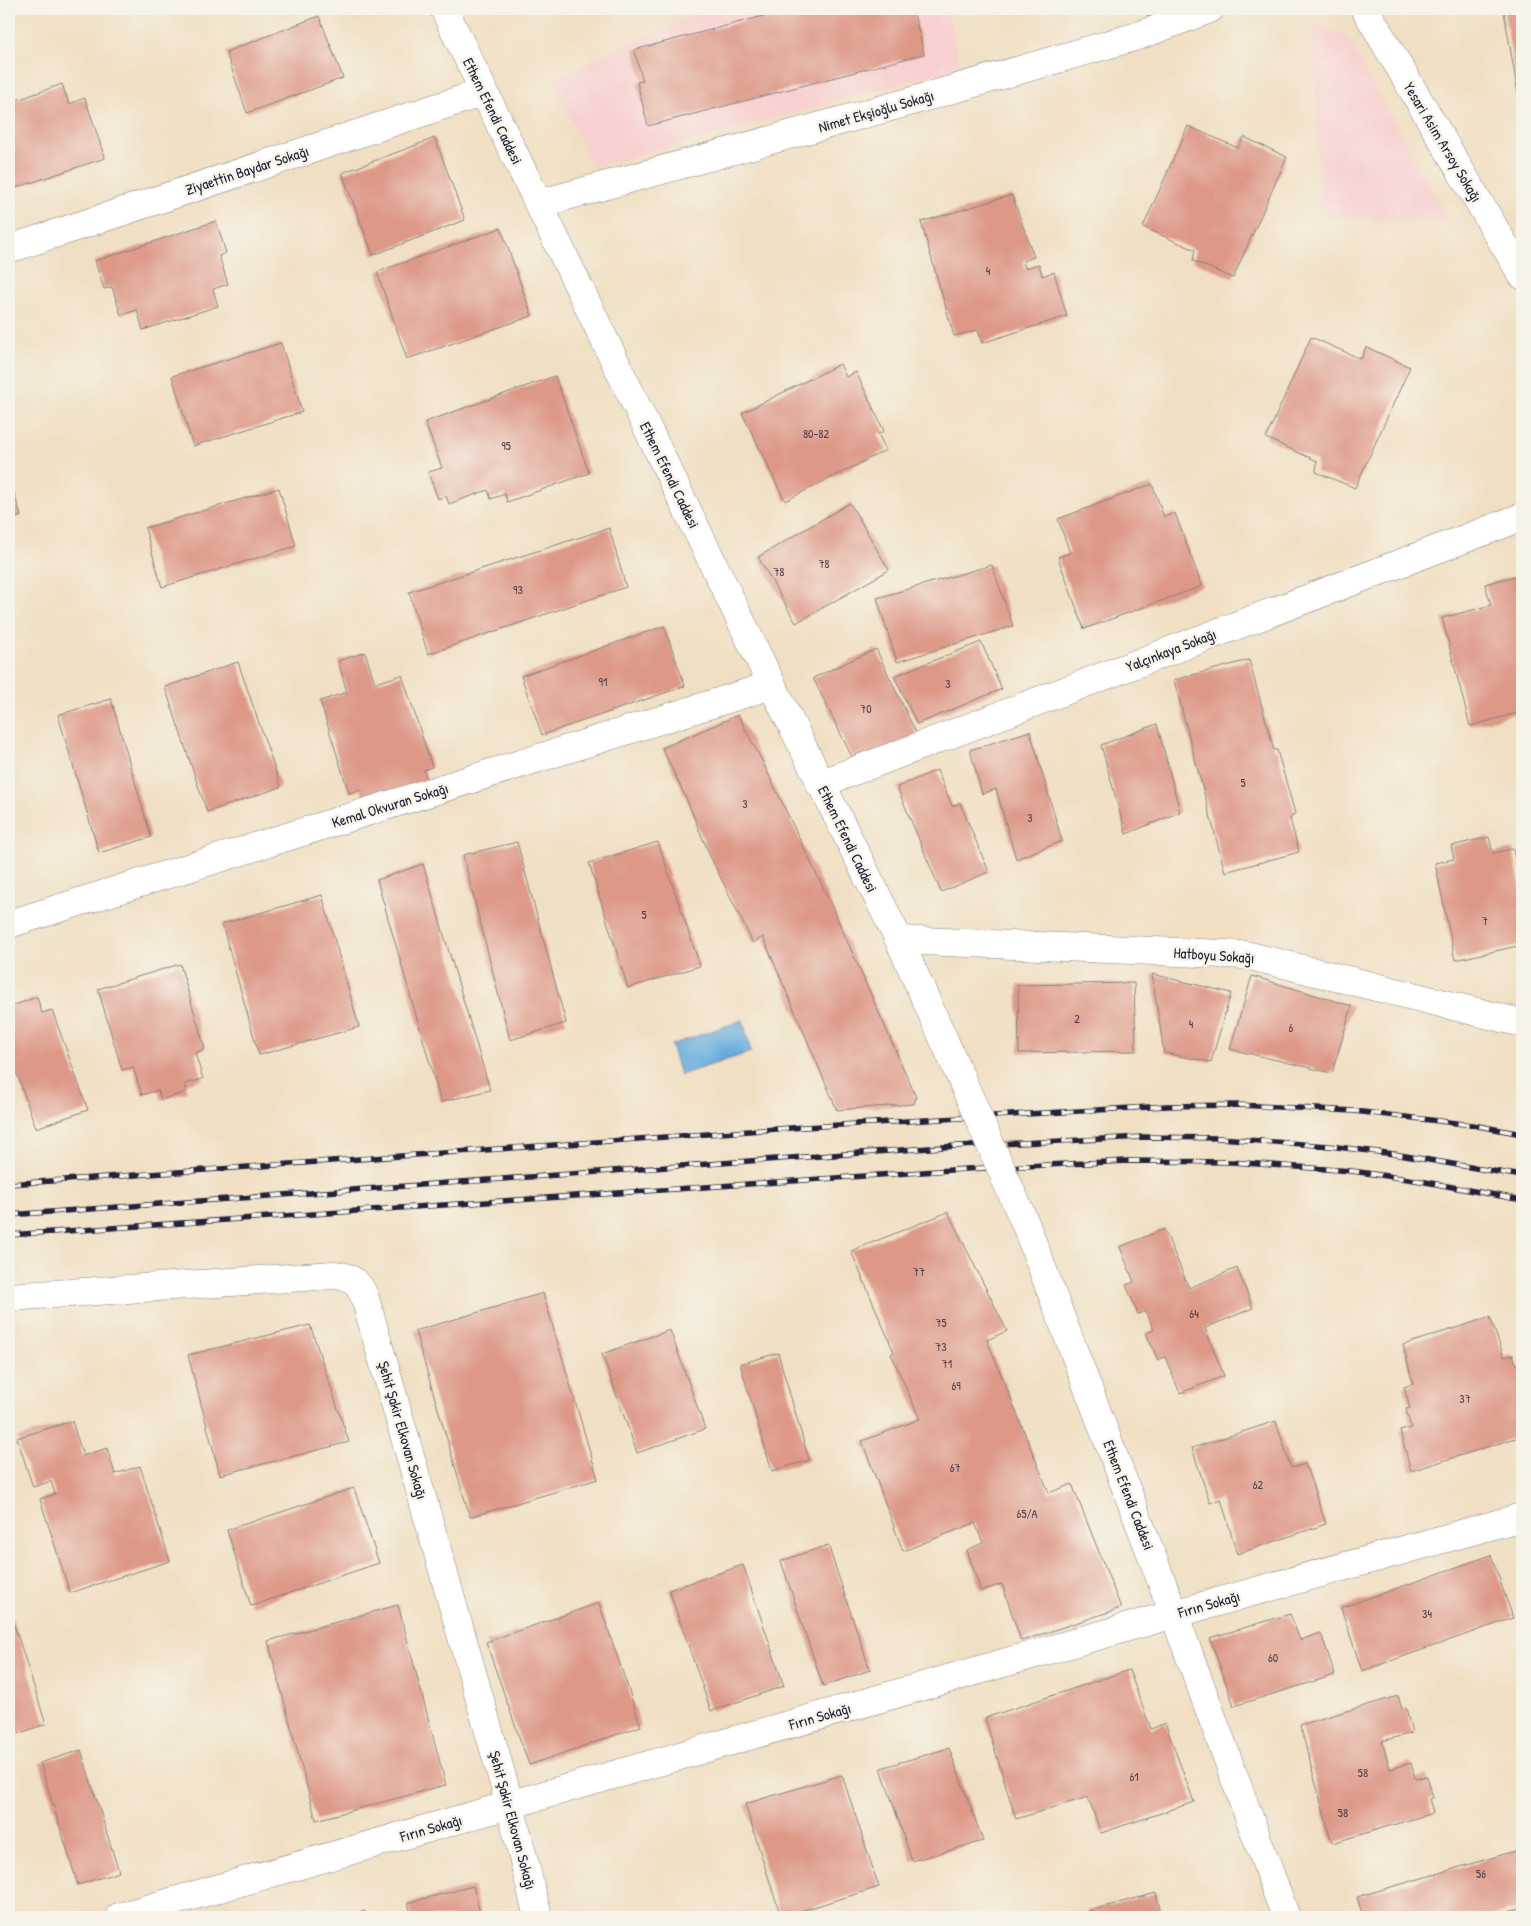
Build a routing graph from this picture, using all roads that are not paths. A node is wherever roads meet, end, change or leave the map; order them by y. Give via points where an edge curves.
1 (444, 9) edge
2 (1210, 9) edge
3 (1365, 9) edge
4 (484, 92) junction
5 (538, 204) junction
6 (9, 249) edge
7 (1522, 276) edge
8 (1522, 517) edge
9 (772, 685) junction
10 (820, 784) junction
11 (9, 924) edge
12 (899, 940) junction
13 (1522, 1023) edge
14 (9, 1297) edge
15 (1522, 1517) edge
16 (1174, 1614) junction
17 (510, 1805) junction
18 (118, 1917) edge
19 (538, 1917) edge
20 (1286, 1917) edge

1 - 4 street, Ethem Efendi Caddesi
2 - 5 street, Nimet Ekşioğlu Sokağı via 1132,37
3 - 7 street, Yesari Asim Arsoy Sokağı
4 - 5 street, Ethem Efendi Caddesi
4 - 6 street, Ziyaettin Baydar Sokağı
5 - 9 street, Ethem Efendi Caddesi
8 - 10 street, Yalçınkaya Sokağı
9 - 10 street, Ethem Efendi Caddesi
9 - 11 street, Kemal Okvuran Sokağı
10 - 12 street, Ethem Efendi Caddesi
12 - 13 street, Hatboyu Sokağı via 1246,955
12 - 16 street, Ethem Efendi Caddesi, bridge via 1025,1223
14 - 17 street, Şehit Şakir Elkovan Sokağı via 334,1275 348,1277 358,1284 365,1298
15 - 16 street, Fırın Sokağı
16 - 17 street, Fırın Sokağı
16 - 20 street, Ethem Efendi Caddesi
17 - 18 street, Fırın Sokağı
17 - 19 street, Şehit Şakir Elkovan Sokağı

